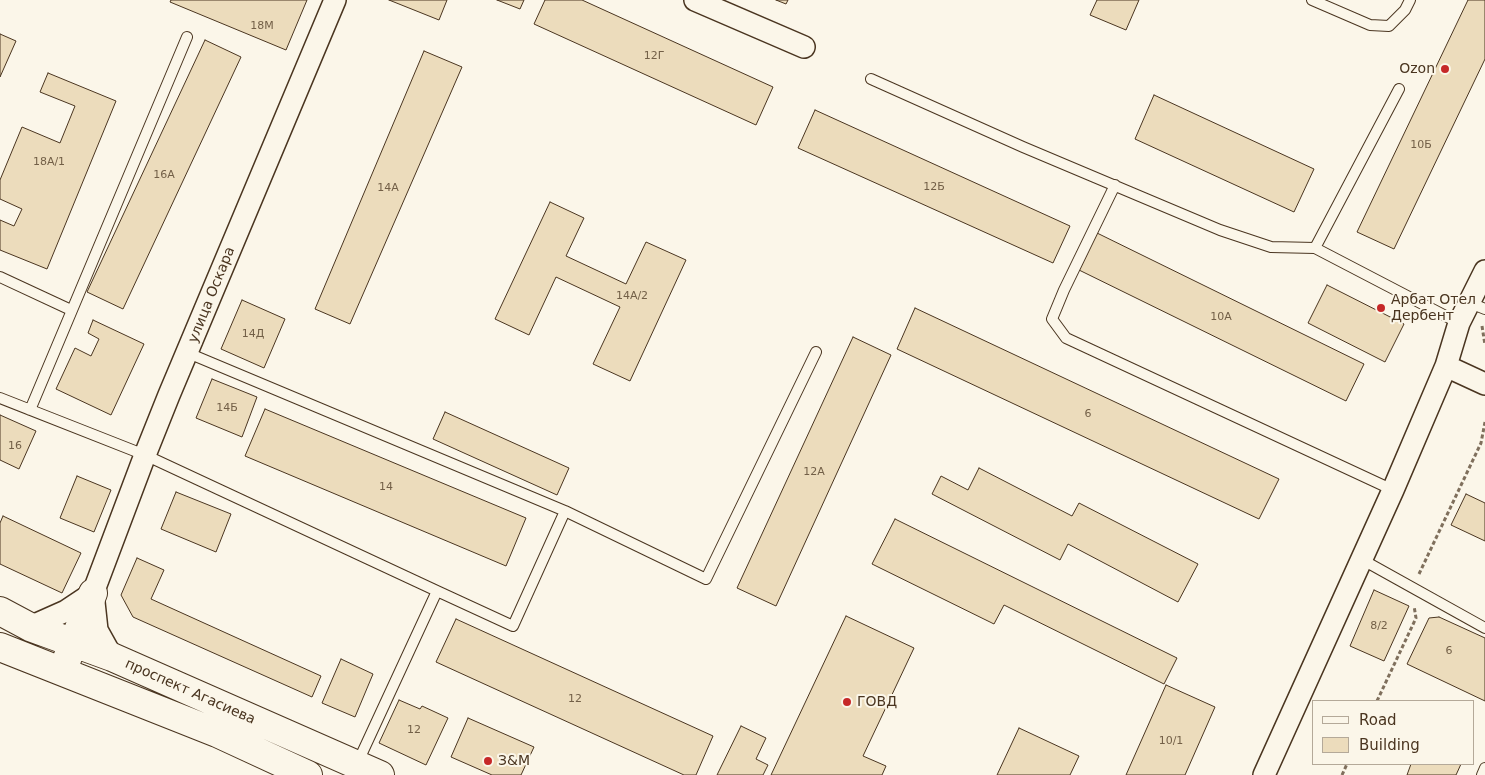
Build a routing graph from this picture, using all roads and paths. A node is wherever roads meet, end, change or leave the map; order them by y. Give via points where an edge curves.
1 (335, 0) edge
2 (695, 0) edge
3 (1312, 0) edge
4 (1410, 0) edge
5 (187, 38) dead end
6 (804, 47) dead end
7 (871, 79) dead end
8 (1399, 89) dead end
9 (1115, 185) junction
10 (1315, 248) junction
11 (1485, 270) edge
12 (0, 277) edge
13 (1478, 306) edge
14 (71, 310) junction
15 (1459, 323) junction
16 (816, 352) dead end
17 (188, 353) junction
18 (1446, 366) junction
19 (1485, 384) edge
20 (0, 398) edge
21 (30, 410) junction
22 (1485, 422) edge
23 (145, 456) junction
24 (1393, 490) junction
25 (565, 512) junction
26 (1360, 560) junction
27 (1412, 588) junction
28 (437, 591) junction
29 (93, 593) junction
30 (0, 611) edge
31 (30, 627) junction
32 (1485, 628) edge
33 (73, 643) junction
34 (0, 647) edge
35 (112, 657) junction
36 (61, 672) junction
37 (1377, 700) edge
38 (1485, 768) edge
39 (368, 770) edge
40 (308, 775) edge
41 (1264, 775) edge
42 (1482, 775) edge

1 - 17 street, улица Оскара
2 - 6 street
3 - 4 lane via 1370,25 1389,26
5 - 14 lane
7 - 9 lane
8 - 10 lane
9 - 10 lane via 1220,230 1271,247
9 - 24 lane via 1052,319 1066,338
10 - 15 lane
11 - 13 street
12 - 14 lane
13 - 15 street
14 - 21 lane
15 - 18 street
16 - 25 lane via 706,579
17 - 23 street, улица Оскара
17 - 25 lane
18 - 19 street
18 - 24 street
20 - 21 lane
21 - 23 lane
22 - 27 path via 1481,443
23 - 28 lane
23 - 29 street, улица Оскара
24 - 26 street
25 - 28 lane via 513,626
26 - 27 lane
26 - 41 street
27 - 32 lane
27 - 37 path via 1416,618
28 - 39 lane
29 - 31 street via 66,611
29 - 33 main road, улица Оскара
29 - 35 street, улица Оскара via 97,630
30 - 31 main road, проспект Агасиева
31 - 33 main road, проспект Агасиева
33 - 35 main road, проспект Агасиева
33 - 36 main road, улица Оскара
34 - 36 main road, проспект Агасиева
35 - 39 main road, проспект Агасиева
36 - 40 main road, проспект Агасиева via 217,733
38 - 42 lane

